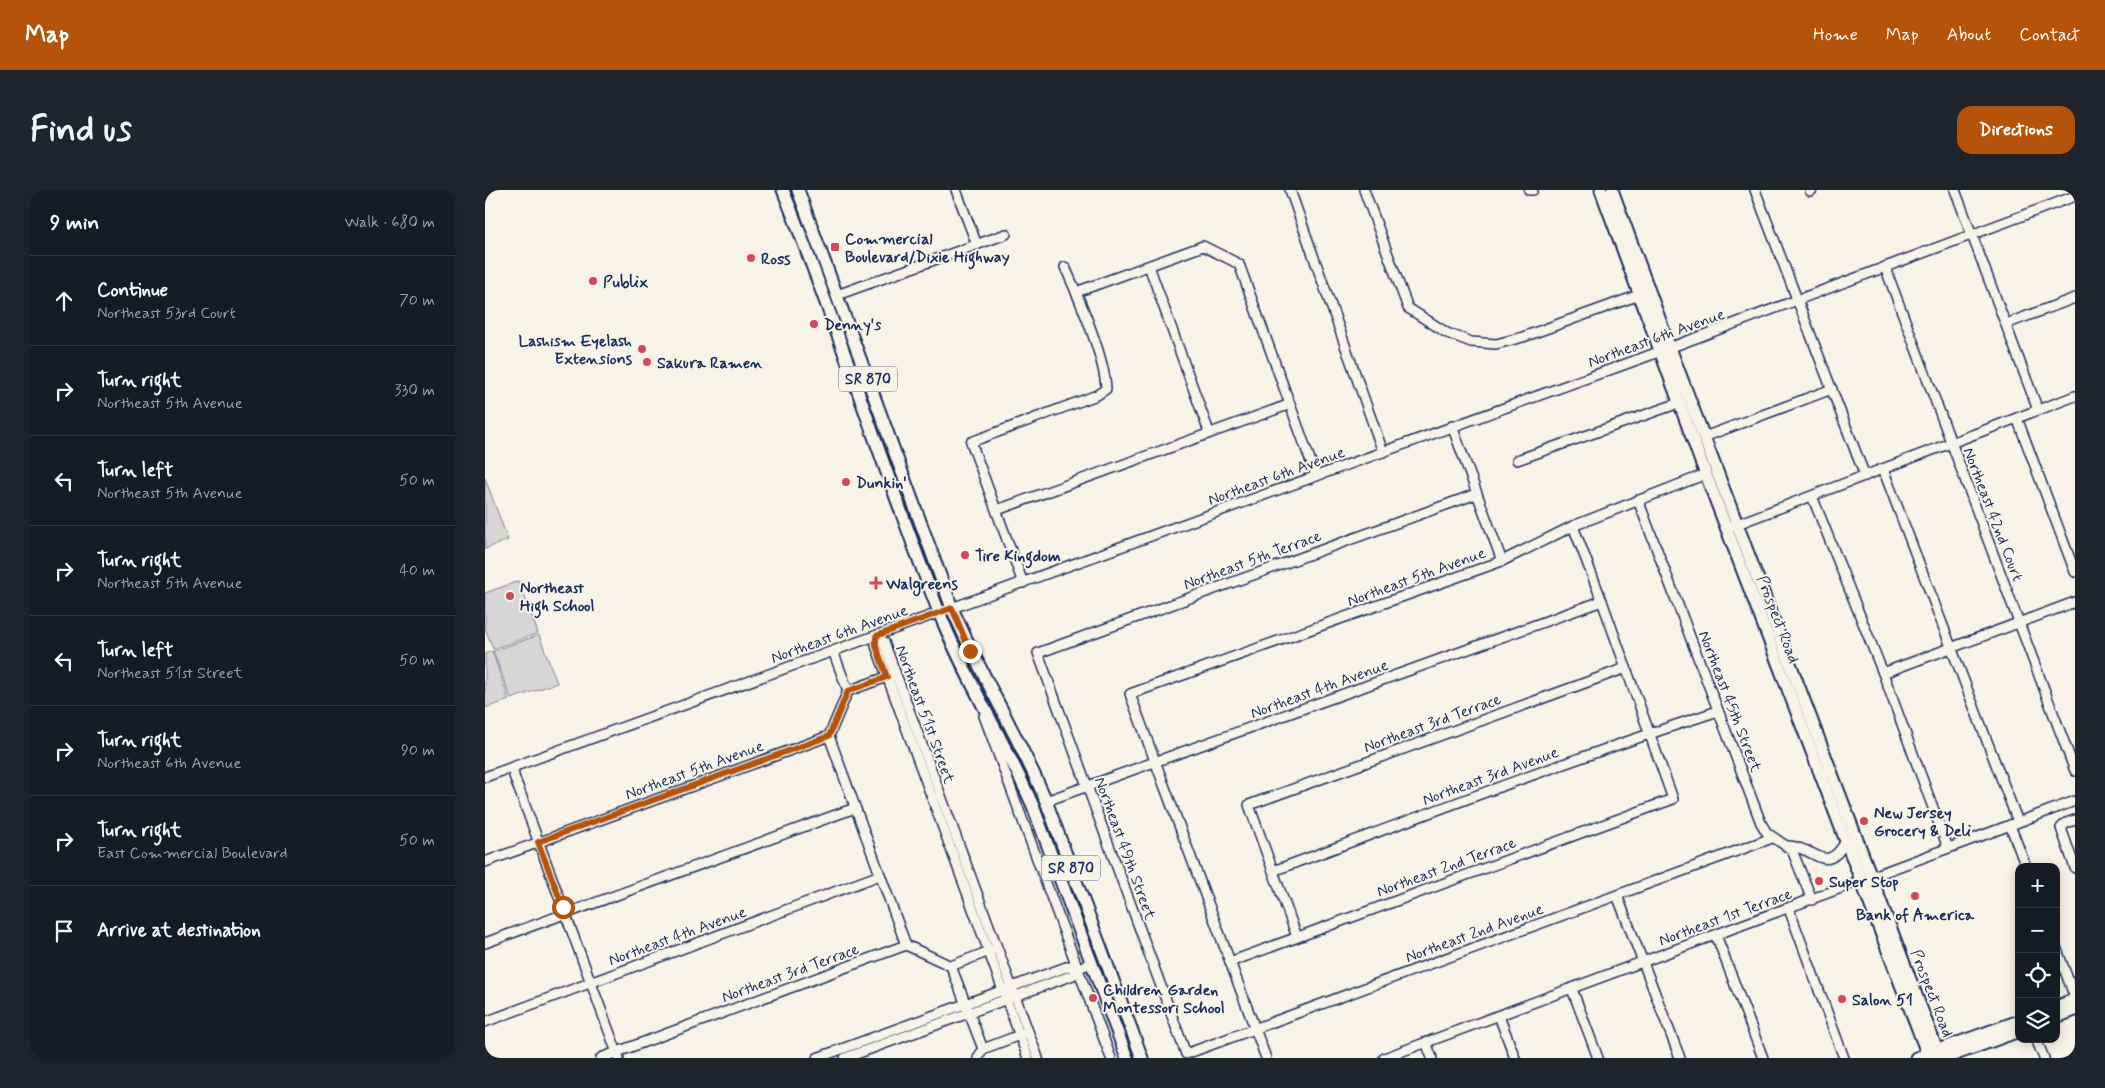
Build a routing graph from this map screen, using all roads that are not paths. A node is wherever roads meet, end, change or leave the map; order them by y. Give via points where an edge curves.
1 (783, 190) edge
2 (956, 190) edge
3 (1290, 190) edge
4 (1364, 190) edge
5 (1601, 190) edge
6 (1612, 190) edge
7 (1755, 190) edge
8 (1955, 190) edge
9 (802, 194) edge
10 (2075, 196) edge
11 (1006, 234) dead end
12 (1972, 234) junction
13 (977, 245) junction
14 (811, 264) junction
15 (1149, 266) junction
16 (1065, 267) dead end
17 (1885, 267) junction
18 (1076, 292) junction
19 (837, 295) junction
20 (1639, 295) junction
21 (823, 297) junction
22 (2075, 298) edge
23 (1796, 300) junction
24 (2006, 324) junction
25 (856, 347) junction
26 (1665, 350) junction
27 (847, 362) junction
28 (1832, 389) junction
29 (2075, 396) edge
30 (1679, 403) junction
31 (1288, 405) junction
32 (2038, 410) junction
33 (2017, 418) junction
34 (885, 425) junction
35 (1452, 426) junction
36 (872, 430) junction
37 (1209, 432) junction
38 (1704, 437) junction
39 (1951, 443) junction
40 (1383, 452) junction
41 (1517, 460) dead end
42 (1883, 469) junction
43 (1706, 474) junction
44 (1316, 476) junction
45 (1865, 476) junction
46 (1476, 494) junction
47 (1812, 496) junction
48 (911, 498) junction
49 (1638, 500) junction
50 (997, 510) junction
51 (1573, 526) junction
52 (1732, 526) junction
53 (1502, 561) junction
54 (2075, 572) edge
55 (1023, 582) junction
56 (1602, 601) junction
57 (2075, 602) edge
58 (952, 608) junction
59 (939, 613) junction
60 (2019, 622) junction
61 (876, 636) junction
62 (1952, 648) junction
63 (833, 651) junction
64 (1037, 653) joint
65 (1626, 668) junction
66 (1883, 673) junction
67 (891, 675) junction
68 (848, 691) junction
69 (975, 692) junction
70 (1799, 703) junction
71 (1718, 711) junction
72 (1650, 733) junction
73 (829, 736) junction
74 (1007, 750) junction
75 (1157, 762) junction
76 (513, 767) junction
77 (2075, 770) edge
78 (485, 777) edge
79 (1088, 787) junction
80 (1046, 801) junction
81 (2075, 801) edge
82 (855, 808) junction
83 (1036, 813) junction
84 (1021, 817) junction
85 (2075, 820) edge
86 (2014, 823) junction
87 (956, 835) junction
88 (947, 838) junction
89 (1773, 838) junction
90 (1846, 841) junction
91 (538, 842) junction
92 (1789, 846) junction
93 (1948, 848) junction
94 (485, 862) edge
95 (2025, 863) edge
96 (1071, 866) junction
97 (2075, 868) edge
98 (1273, 871) junction
99 (880, 875) junction
100 (1867, 880) junction
101 (1066, 895) junction
102 (1617, 896) junction
103 (1812, 900) junction
104 (1789, 908) junction
105 (565, 913) junction
106 (1716, 936) junction
107 (1297, 937) junction
108 (485, 943) edge
109 (906, 945) junction
110 (993, 950) junction
111 (2058, 953) edge
112 (1103, 955) junction
113 (1230, 962) junction
114 (1643, 962) junction
115 (1092, 963) junction
116 (951, 966) junction
117 (1078, 968) junction
118 (591, 983) junction
119 (1571, 989) junction
120 (1009, 993) junction
121 (2075, 999) edge
122 (2060, 1005) edge
123 (967, 1009) junction
124 (2075, 1010) edge
125 (1499, 1016) junction
126 (2060, 1016) edge
127 (485, 1022) edge
128 (2015, 1023) edge
129 (1131, 1028) junction
130 (1255, 1030) junction
131 (2015, 1032) edge
132 (1024, 1034) junction
133 (1426, 1042) junction
134 (2038, 1043) edge
135 (981, 1054) edge
136 (1186, 1054) joint
137 (618, 1055) edge
138 (1936, 1056) edge
139 (601, 1058) edge
140 (817, 1058) edge
141 (845, 1058) edge
142 (1028, 1058) edge
143 (1038, 1058) edge
144 (1111, 1058) edge
145 (1127, 1058) edge
146 (1142, 1058) edge
147 (1266, 1058) edge
148 (1384, 1058) edge
149 (1432, 1058) edge
150 (1515, 1058) edge
151 (1598, 1058) edge
152 (1680, 1058) edge
153 (1763, 1058) edge
154 (1844, 1058) edge
155 (1916, 1058) edge
156 (2044, 1058) edge

1 - 14 main road, SR 870
2 - 13 street
3 - 40 street
4 - 20 street via 1408,308 1447,333 1471,342 1496,344
5 - 20 main road, Prospect Road
6 - 26 main road, Prospect Road
7 - 23 street
8 - 12 street
9 - 19 main road, SR 870
10 - 12 street, Northeast 6th Avenue
11 - 13 street
12 - 17 street, Northeast 6th Avenue
12 - 24 street
13 - 19 street
14 - 19 main road via 819,269 827,287
14 - 21 main road, SR 870
15 - 18 street
15 - 31 street via 1203,246 1239,264
15 - 37 street
16 - 18 street
17 - 23 street, Northeast 6th Avenue
17 - 39 street, Northeast 42nd Court
18 - 50 street via 1105,374 1105,389 1097,395 971,442
19 - 25 main road, SR 870
20 - 26 main road, Prospect Road
21 - 25 main road via 835,308 849,341
21 - 27 main road, SR 870
22 - 24 street
23 - 26 street, Northeast 6th Avenue
23 - 28 street
24 - 32 street
25 - 34 main road, SR 870
26 - 30 main road, Prospect Road
26 - 35 street, Northeast 6th Avenue
26 - 38 main road, Prospect Road
27 - 34 main road via 858,372 874,416
27 - 36 main road, SR 870
28 - 38 street
28 - 45 street
29 - 32 street
30 - 41 street
30 - 43 main road, Prospect Road
31 - 37 street
31 - 44 street
32 - 33 street
33 - 39 street
33 - 54 street
34 - 48 main road, SR 870
35 - 40 street, Northeast 6th Avenue
35 - 46 street
36 - 48 main road via 880,434 886,443 903,488
36 - 59 main road, SR 870
37 - 50 street
38 - 52 main road, Prospect Road
39 - 42 street
39 - 60 street, Northeast 42nd Court
40 - 44 street, Northeast 6th Avenue
42 - 45 street
42 - 62 street
43 - 49 street, Northeast 5th Avenue
43 - 52 main road, Prospect Road
44 - 55 street, Northeast 6th Avenue
45 - 47 street
46 - 53 street
46 - 64 street, Northeast 5th Terrace
47 - 52 street
47 - 66 street
48 - 58 main road, SR 870
49 - 51 street, Northeast 5th Avenue
49 - 71 street, Northeast 45th Street
50 - 55 street
51 - 53 street, Northeast 5th Avenue
51 - 56 street
52 - 70 main road, Prospect Road
53 - 75 street, Northeast 5th Avenue via 1130,694
55 - 58 street, Northeast 6th Avenue
56 - 65 street
56 - 75 street, Northeast 4th Avenue
57 - 60 street
58 - 59 street, Northeast 6th Avenue
58 - 80 main road, SR 870 via 970,651
59 - 61 street, Northeast 6th Avenue
59 - 69 main road, SR 870
60 - 62 street
60 - 77 street, Northeast 42nd Court
61 - 63 street, Northeast 6th Avenue
61 - 67 street, Northeast 51st Street via 876,646
62 - 66 street
62 - 86 street
63 - 68 street
63 - 76 street, Northeast 6th Avenue
64 - 79 street, Northeast 49th Street
65 - 72 street
65 - 98 street, Northeast 3rd Terrace via 1249,805
66 - 93 street
67 - 68 street
67 - 87 street, Northeast 51st Street
67 - 88 street, Northeast 51st Street
68 - 73 street
69 - 74 main road, SR 870
69 - 84 street
70 - 90 main road, Prospect Road
70 - 100 main road, Prospect Road
71 - 72 street, Northeast 3rd Avenue
71 - 89 street, Northeast 45th Street via 1761,823
72 - 98 street, Northeast 3rd Avenue
72 - 107 street, Northeast 2nd Terrace via 1673,799
73 - 82 street
73 - 91 street, Northeast 5th Avenue
74 - 80 main road via 1016,754 1033,791
74 - 83 main road, SR 870
75 - 79 street, Northeast 4th Avenue
75 - 113 street
76 - 78 street, Northeast 6th Avenue
76 - 91 street
79 - 80 street, Northeast 4th Avenue
79 - 136 street, Northeast 49th Street
80 - 96 main road, SR 870
81 - 86 street, Northeast 1st Terrace
82 - 99 street
82 - 105 street
83 - 84 street
83 - 96 main road via 1046,817 1062,859
83 - 101 main road, SR 870
84 - 117 street
85 - 97 street via 2061,828
86 - 93 street, Northeast 1st Terrace
86 - 95 street
87 - 88 street
87 - 110 street, Northeast 51st Street
88 - 110 street, Northeast 51st Street
89 - 92 street, Northeast 45th Street
89 - 102 street, Northeast 2nd Avenue
90 - 92 street via 1838,855 1830,858
90 - 100 main road, Prospect Road
91 - 94 street, Northeast 5th Avenue
91 - 105 street
92 - 103 street
93 - 100 street, Northeast 1st Terrace
96 - 112 main road, SR 870
98 - 107 street
99 - 109 street
99 - 118 street, Northeast 4th Avenue
100 - 103 street, Northeast 1st Terrace
100 - 138 main road, Prospect Road
101 - 112 main road via 1075,901 1092,946
101 - 115 main road, SR 870
102 - 114 street
102 - 130 street, Northeast 2nd Avenue
103 - 104 street, Northeast 1st Terrace
104 - 106 street, Northeast 1st Terrace
104 - 154 street
105 - 108 street
105 - 118 street
106 - 114 street, Northeast 1st Terrace
106 - 153 street
107 - 113 street, Northeast 2nd Terrace
109 - 116 street
109 - 137 street, Northeast 3rd Terrace
110 - 116 street
110 - 120 street, Northeast 51st Street
111 - 121 street
112 - 129 main road, SR 870
113 - 130 street
114 - 119 street, Northeast 1st Terrace
114 - 152 street
115 - 117 street
115 - 129 main road via 1103,971 1123,1022
115 - 145 main road, SR 870
116 - 123 street
117 - 120 street via 1069,966
117 - 144 street
118 - 127 street, Northeast 4th Avenue
118 - 137 street
119 - 125 street, Northeast 1st Terrace
119 - 151 street
120 - 123 street
120 - 132 street, Northeast 51st Street
121 - 122 main road
123 - 135 street
123 - 140 street
123 - 141 street
124 - 126 main road
125 - 133 street, Northeast 1st Terrace
125 - 150 street
128 - 138 main road
129 - 146 main road, SR 870
130 - 136 street, Northeast 2nd Avenue
130 - 147 street
131 - 138 main road
132 - 135 street
132 - 142 street, Northeast 51st Street
132 - 143 street, Northeast 51st Street
133 - 148 street, Northeast 1st Terrace
133 - 149 street
134 - 156 street
137 - 139 street, Northeast 3rd Terrace
138 - 155 main road

